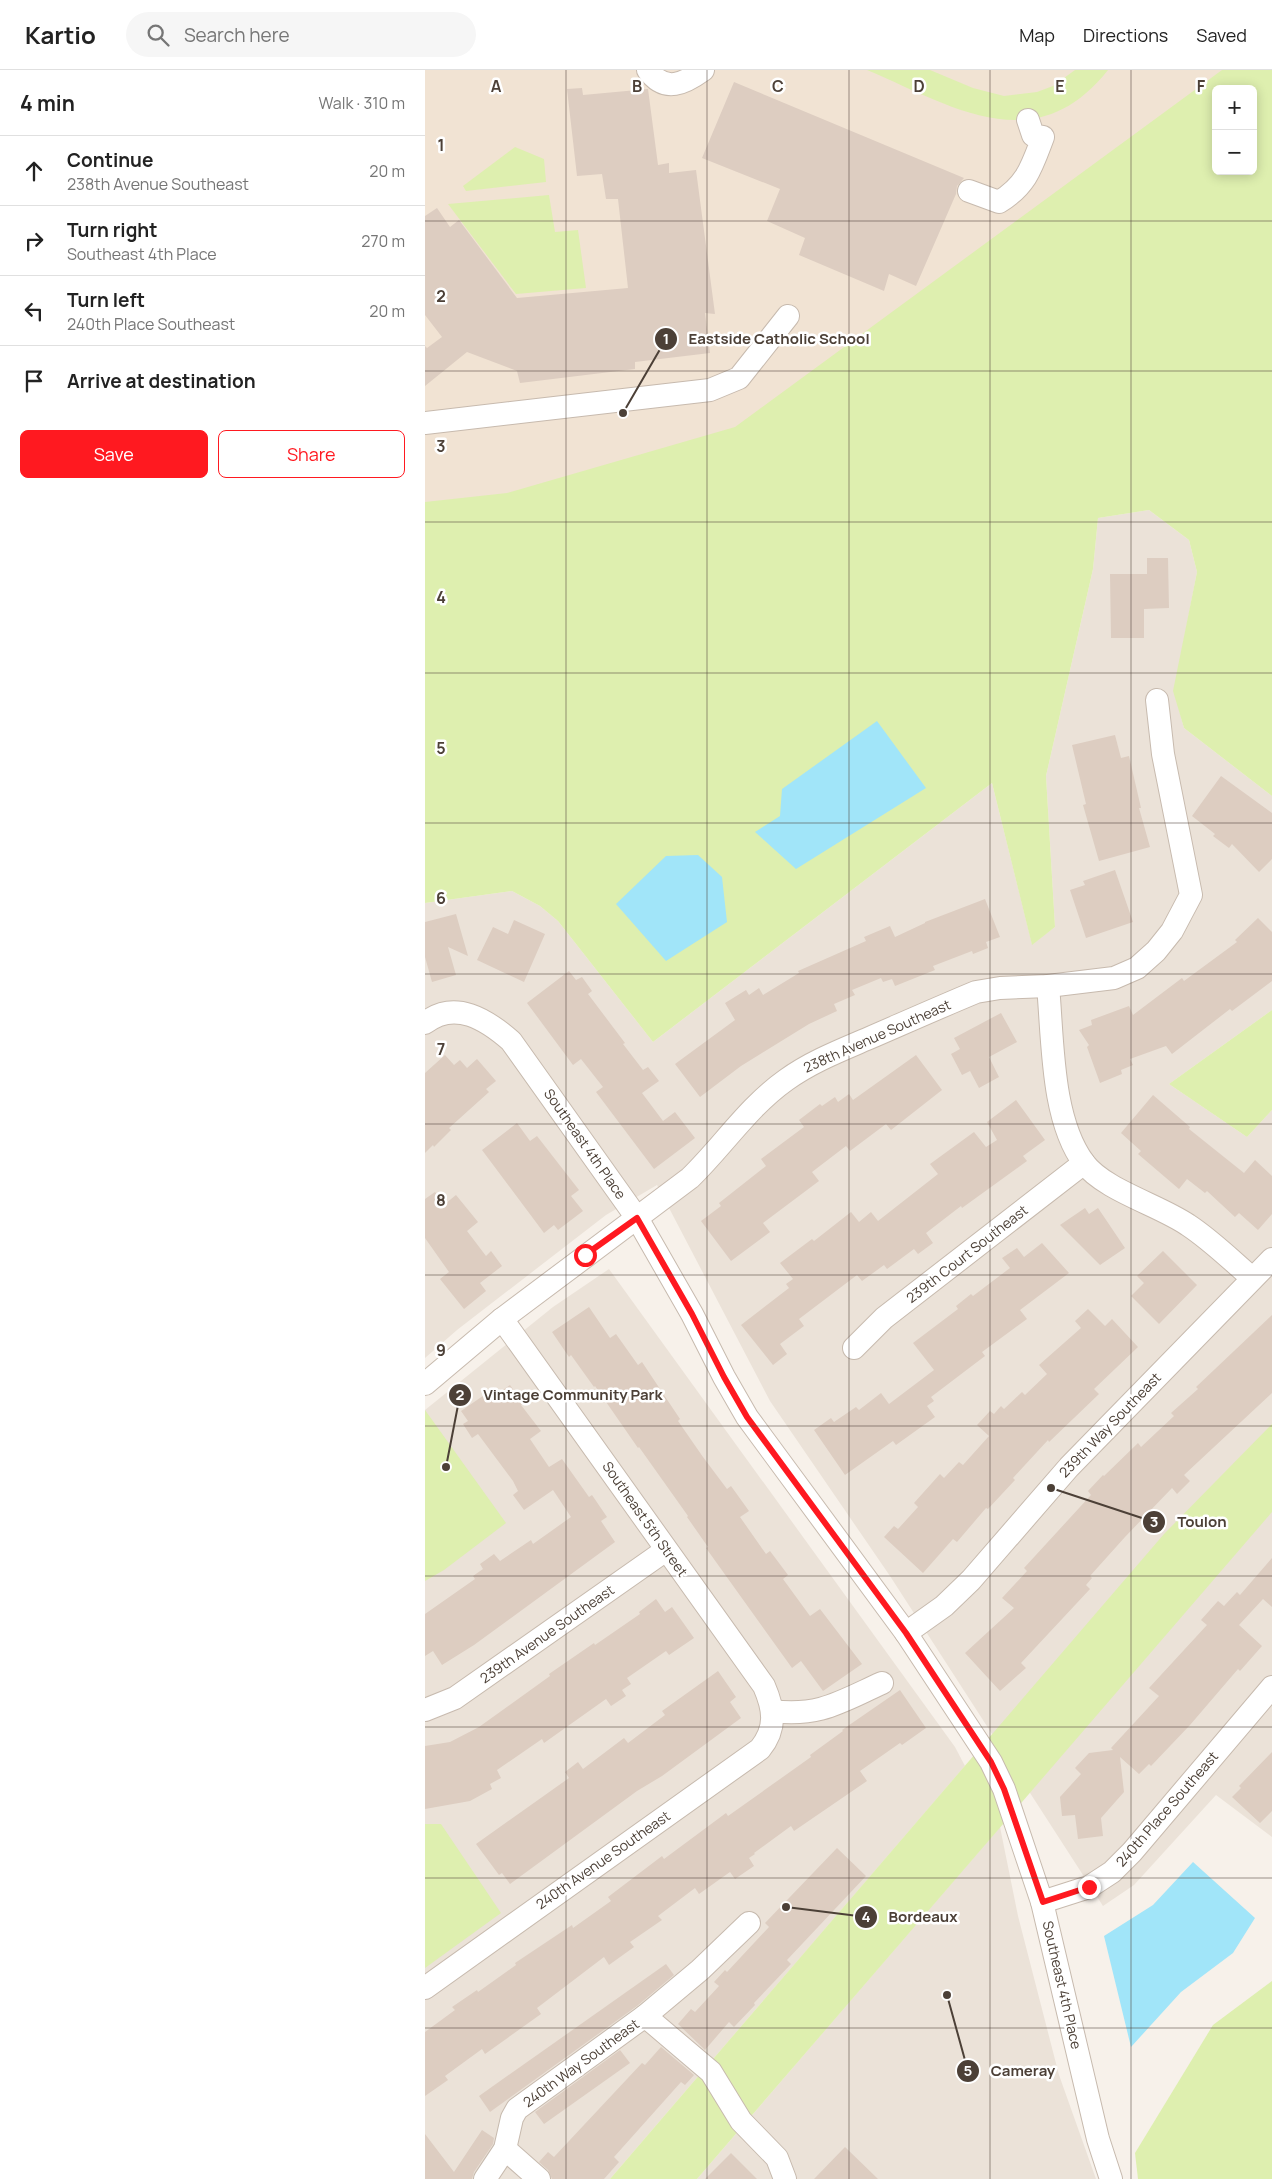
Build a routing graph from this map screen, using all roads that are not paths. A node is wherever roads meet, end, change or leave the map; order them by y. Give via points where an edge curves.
1 (648, 70) edge
2 (703, 70) edge
3 (1028, 120) dead end
4 (969, 192) dead end
5 (788, 316) dead end
6 (425, 423) edge
7 (1157, 700) dead end
8 (1048, 986) junction
9 (425, 1023) edge
10 (1084, 1163) junction
11 (637, 1218) junction
12 (1272, 1259) edge
13 (1252, 1278) junction
14 (502, 1319) junction
15 (854, 1348) dead end
16 (425, 1384) edge
17 (666, 1550) junction
18 (906, 1633) junction
19 (881, 1683) dead end
20 (1272, 1688) edge
21 (425, 1710) edge
22 (772, 1718) junction
23 (1043, 1902) junction
24 (749, 1923) dead end
25 (425, 1988) edge
26 (645, 2016) junction
27 (505, 2149) junction
28 (485, 2179) edge
29 (539, 2179) edge
30 (785, 2179) edge
31 (1111, 2179) edge

1 - 2 street via 657,79 676,84 685,83
3 - 4 street via 1033,135 1043,137 1023,184 999,202
5 - 6 street via 739,378 710,390
7 - 8 street, 238th Avenue Southeast via 1163,754 1191,895 1172,931 1137,968 1114,978
8 - 10 street via 1058,1097 1067,1130
8 - 11 street, 238th Avenue Southeast via 976,992 810,1063 761,1100 690,1178
9 - 11 street, Southeast 4th Place via 444,1013 461,1012 494,1026 511,1041
10 - 13 street via 1104,1180 1187,1224
10 - 15 street, 239th Court Southeast via 884,1318
11 - 14 street, 238th Avenue Southeast
11 - 18 street, Southeast 4th Place via 747,1417
12 - 13 street, 239th Way Southeast
13 - 18 street, 239th Way Southeast via 1069,1466 971,1580 944,1606
14 - 16 street, 238th Avenue Southeast
14 - 17 street, Southeast 5th Street
17 - 21 street, 239th Avenue Southeast via 455,1698
17 - 22 street, Southeast 5th Street via 763,1686
18 - 23 street, Southeast 4th Place via 991,1762 1004,1789
19 - 22 street via 822,1710
20 - 23 street, 240th Place Southeast via 1112,1872 1089,1887
22 - 25 street, 240th Avenue Southeast via 769,1738 760,1749
23 - 31 street, Southeast 4th Place via 1098,2139
24 - 26 street
26 - 27 street, 240th Way Southeast via 517,2109
26 - 30 street, 240th Way Southeast via 711,2072 741,2121 777,2158
27 - 28 street, 240th Way Southeast
27 - 29 street

